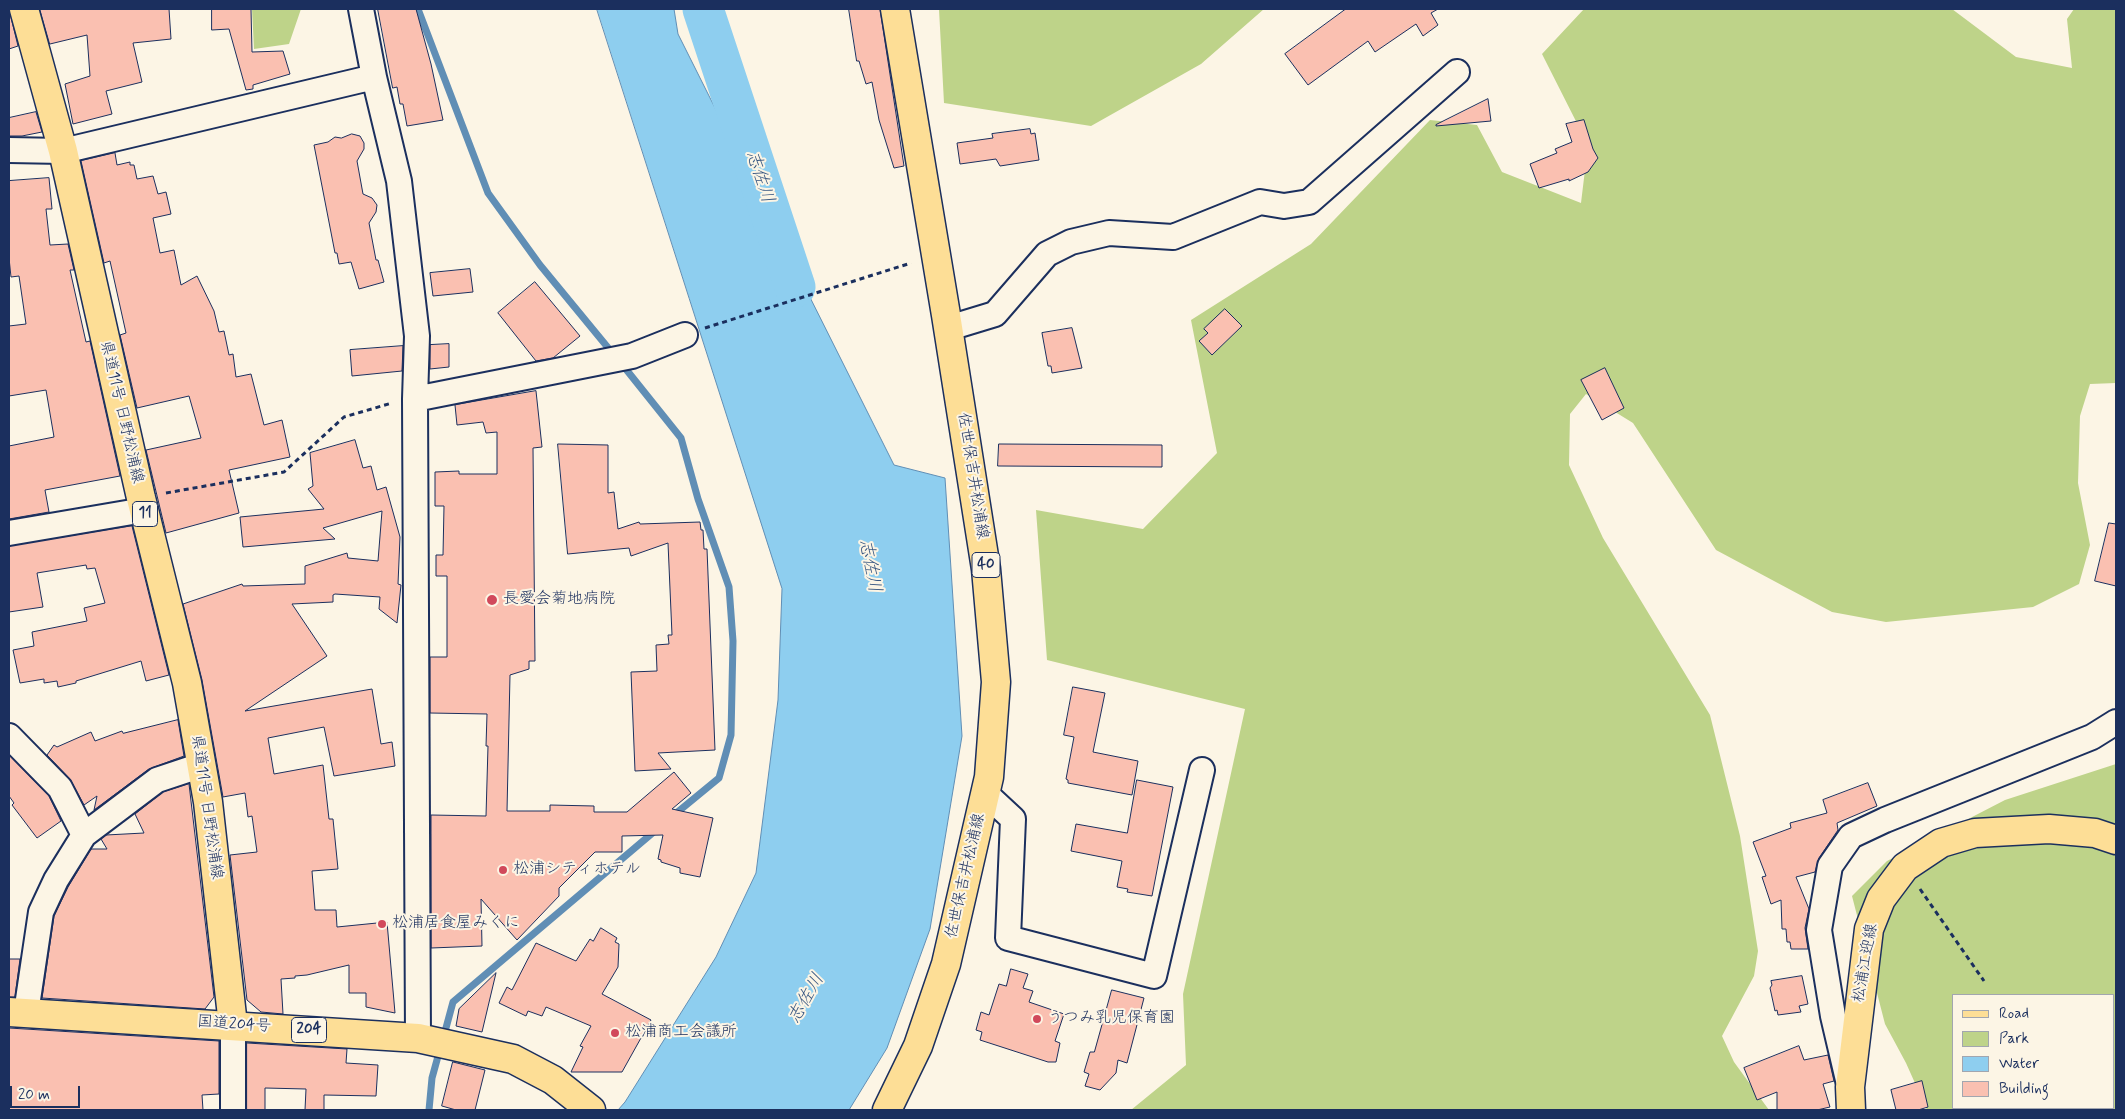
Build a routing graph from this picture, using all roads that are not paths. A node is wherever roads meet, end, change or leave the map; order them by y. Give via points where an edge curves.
1 (24, 9) edge
2 (361, 9) edge
3 (895, 9) edge
4 (1457, 72) dead end
5 (374, 77) junction
6 (9, 150) edge
7 (63, 151) junction
8 (949, 328) junction
9 (685, 335) road end
10 (415, 399) junction
11 (142, 504) junction
12 (9, 533) edge
13 (2116, 722) edge
14 (9, 736) edge
15 (202, 765) junction
16 (1202, 770) dead end
17 (985, 793) junction
18 (84, 835) junction
19 (2116, 840) edge
20 (17, 1012) edge
21 (233, 1025) junction
22 (418, 1038) junction
23 (1850, 1098) edge
24 (233, 1110) edge
25 (591, 1110) edge
26 (887, 1110) edge

1 - 7 main road, 県道11号 日野松浦線 / 11
2 - 5 street
3 - 8 main road, 佐世保吉井松浦線 / 40
4 - 8 street via 1309,202 1284,206 1260,202 1173,237 1109,233 1072,242 1047,254 995,314
5 - 7 street
5 - 10 street via 399,181 417,336
6 - 7 street
7 - 11 main road, 県道11号 日野松浦線 / 11
8 - 17 main road, 佐世保吉井松浦線 / 40 via 986,569 996,682
9 - 10 street via 632,356
10 - 22 street
11 - 12 street
11 - 15 main road, 県道11号 日野松浦線 / 11 via 187,683
13 - 23 street via 2092,737 1851,836 1830,866 1819,930
14 - 18 street via 60,788
15 - 18 street via 156,780
15 - 21 main road, 県道11号 日野松浦線 / 11
16 - 17 street via 1154,976 1008,938 1013,819
17 - 26 main road, 佐世保吉井松浦線 / 40 via 946,964 918,1046
18 - 20 street via 56,880 41,912
19 - 23 main road, 松浦江迎線 via 2095,833 2049,829 1975,833 1940,843 1905,867 1881,898 1869,929
20 - 21 main road, 国道204号 / 204
21 - 22 main road, 国道204号 / 204
21 - 24 street
22 - 25 main road, 国道204号 / 204 via 513,1059 553,1080

